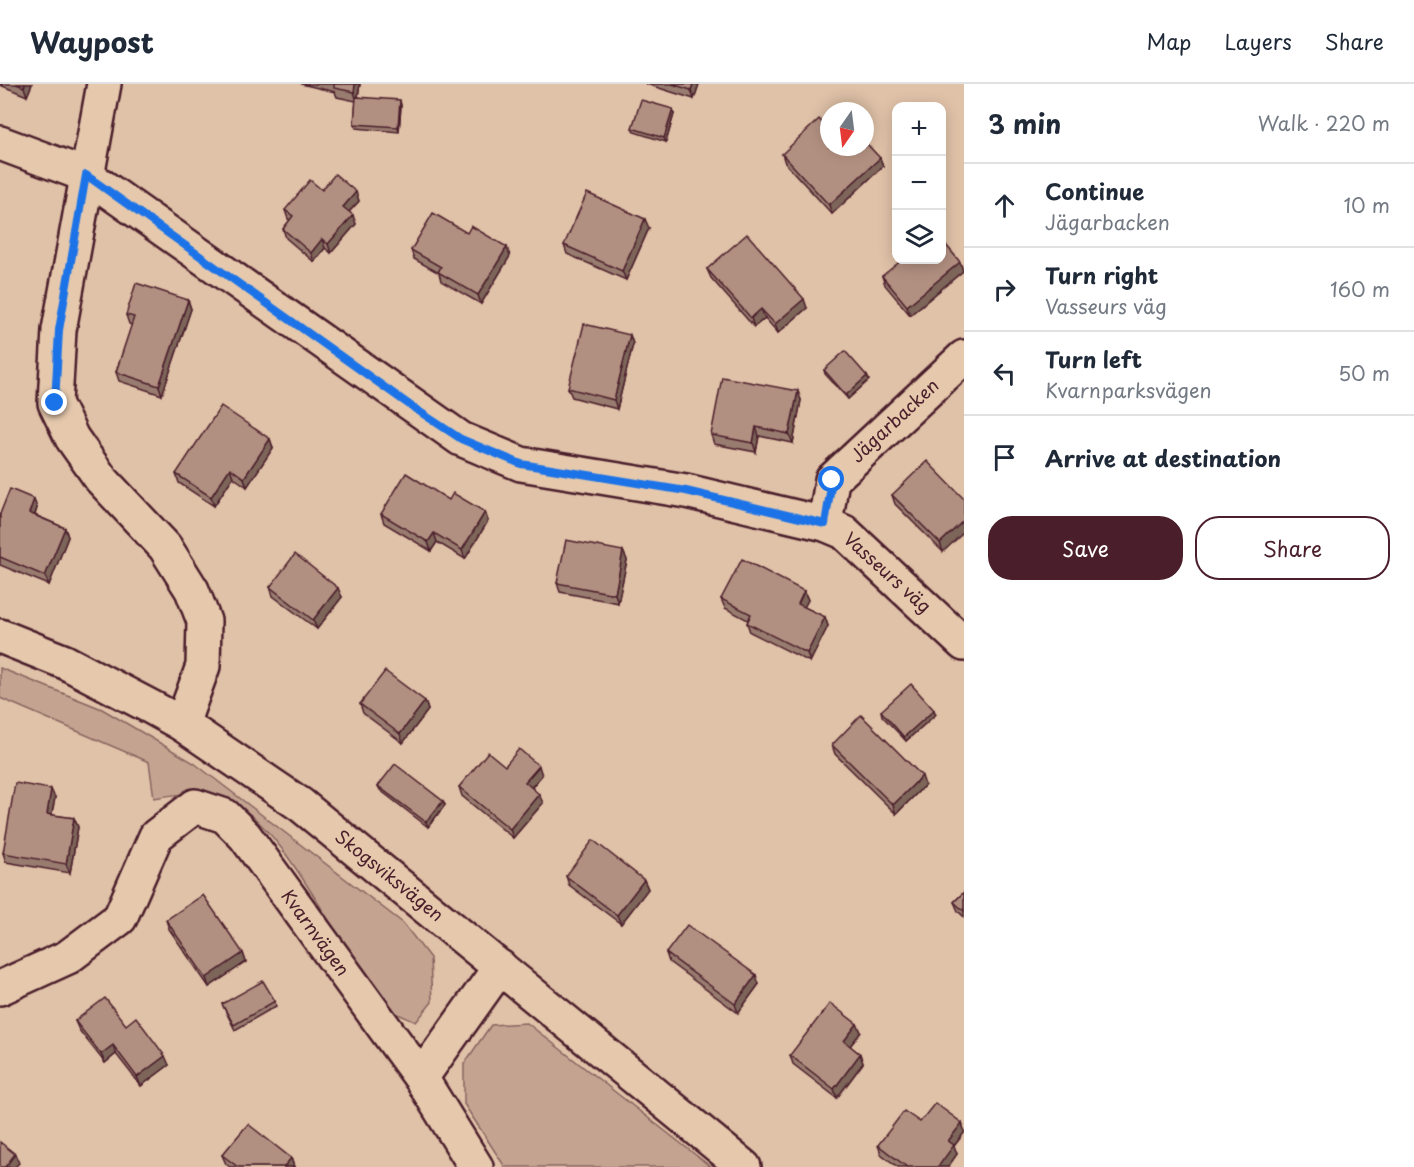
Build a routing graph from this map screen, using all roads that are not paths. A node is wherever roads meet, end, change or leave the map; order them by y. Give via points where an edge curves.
1 (104, 84) edge
2 (0, 143) edge
3 (86, 175) junction
4 (964, 357) edge
5 (825, 524) junction
6 (0, 636) edge
7 (964, 644) edge
8 (182, 724) junction
9 (500, 967) junction
10 (0, 988) edge
11 (421, 1078) junction
12 (476, 1167) edge
13 (744, 1167) edge

1 - 3 street
2 - 3 street, Vasseurs väg
3 - 5 street, Vasseurs väg via 461,439 521,464 686,491
3 - 8 street via 59,330 55,403 72,438 101,479 165,547 192,590 204,621 203,666
4 - 5 street, Jägarbacken via 832,480
5 - 7 street, Vasseurs väg via 844,532
6 - 8 street, Skogsviksvägen via 65,662
8 - 9 street, Skogsviksvägen via 301,805
9 - 11 street
9 - 13 street, Skogsviksvägen
10 - 11 street, Kvarnvägen via 68,957 120,918 156,836 195,806 225,816 245,836
11 - 12 street, Kvarnvägen

